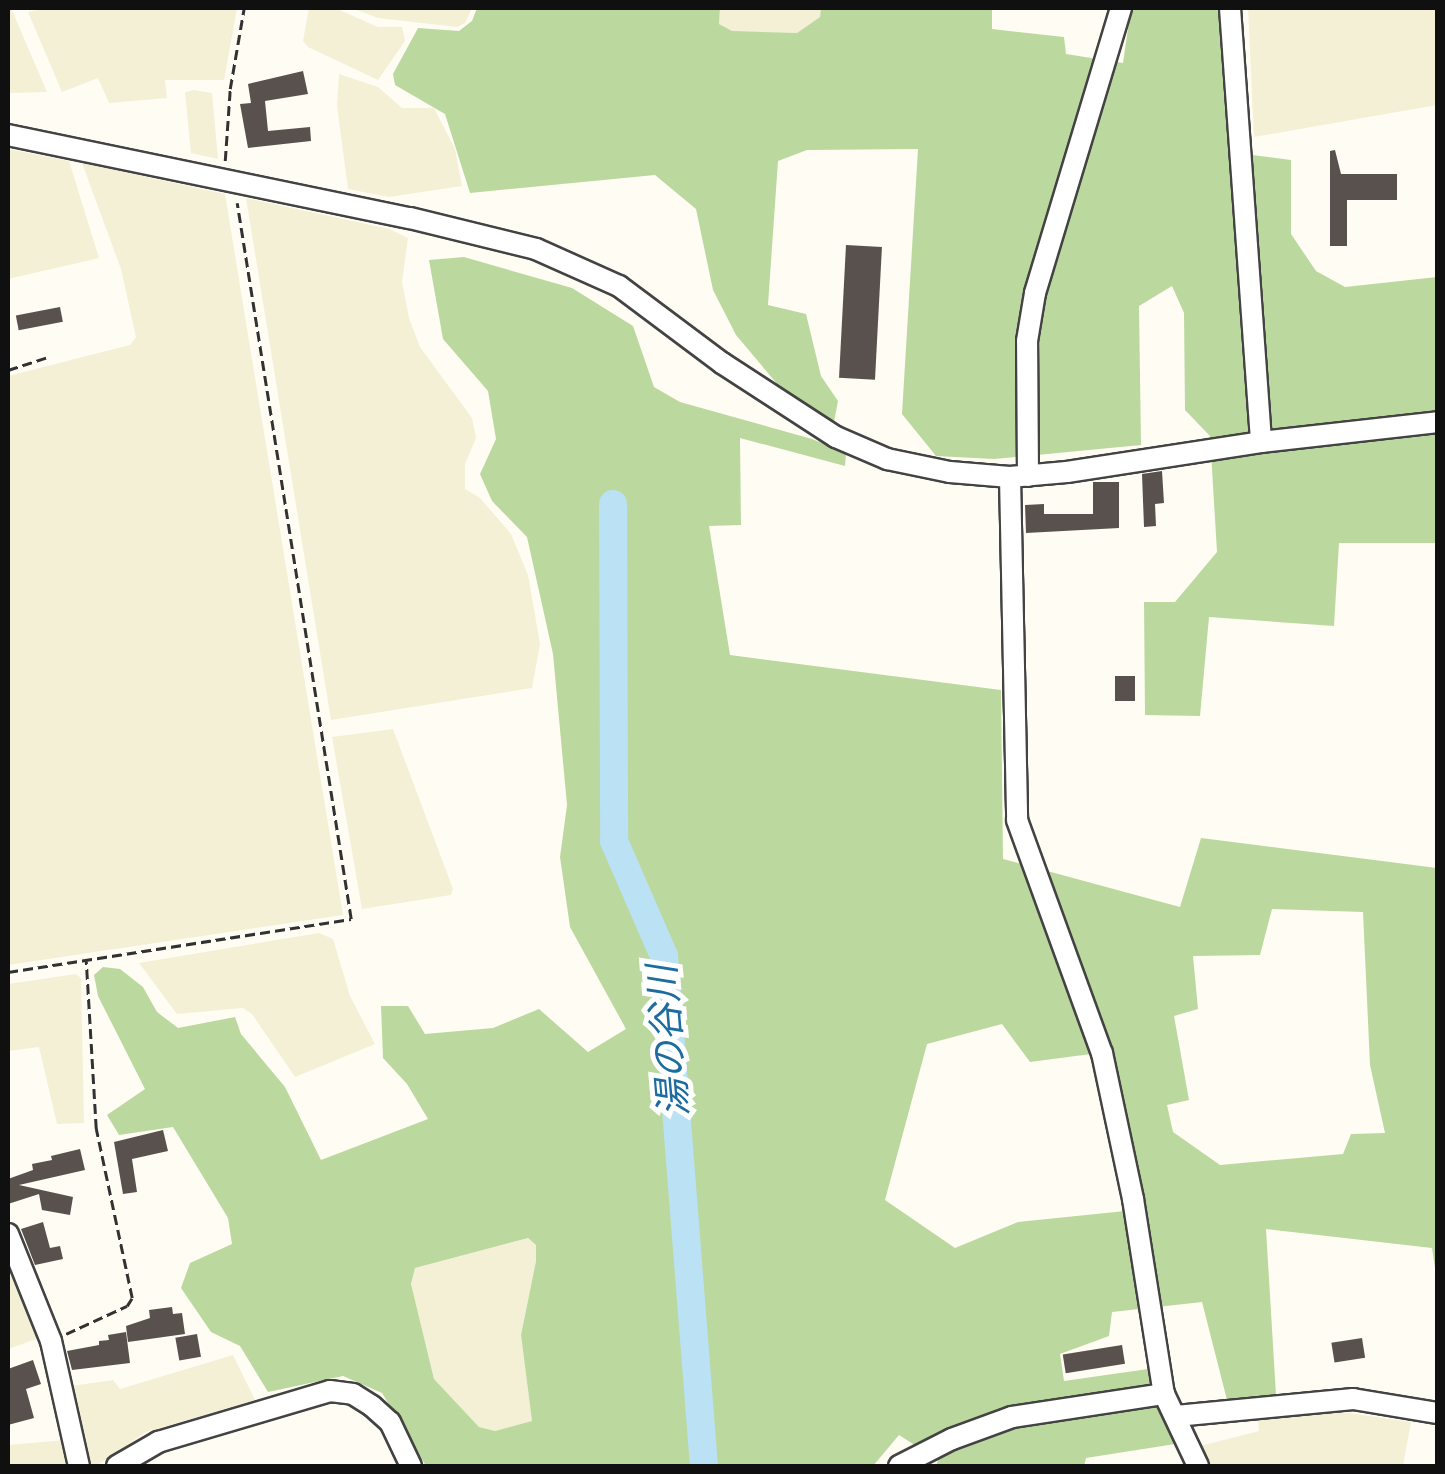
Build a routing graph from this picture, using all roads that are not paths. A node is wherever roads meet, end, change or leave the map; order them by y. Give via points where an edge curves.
1 (1121, 8) edge
2 (1230, 8) edge
3 (8, 134) edge
4 (1438, 422) edge
5 (1260, 442) junction
6 (1019, 477) junction
7 (8, 1234) edge
8 (1164, 1394) junction
9 (1438, 1413) edge
10 (1176, 1416) junction
11 (79, 1466) edge
12 (117, 1466) edge
13 (410, 1466) edge
14 (899, 1466) edge
15 (1198, 1466) edge

1 - 6 street via 1035,293
2 - 5 street
3 - 6 street via 536,249 619,286 836,437 887,459
4 - 5 street
5 - 6 street
6 - 8 street via 1017,820 1102,1053
7 - 11 street via 52,1341
8 - 10 street
8 - 14 street via 1012,1416
9 - 10 street via 1353,1399
10 - 15 street
12 - 13 street via 158,1442 330,1391 353,1394 390,1422

